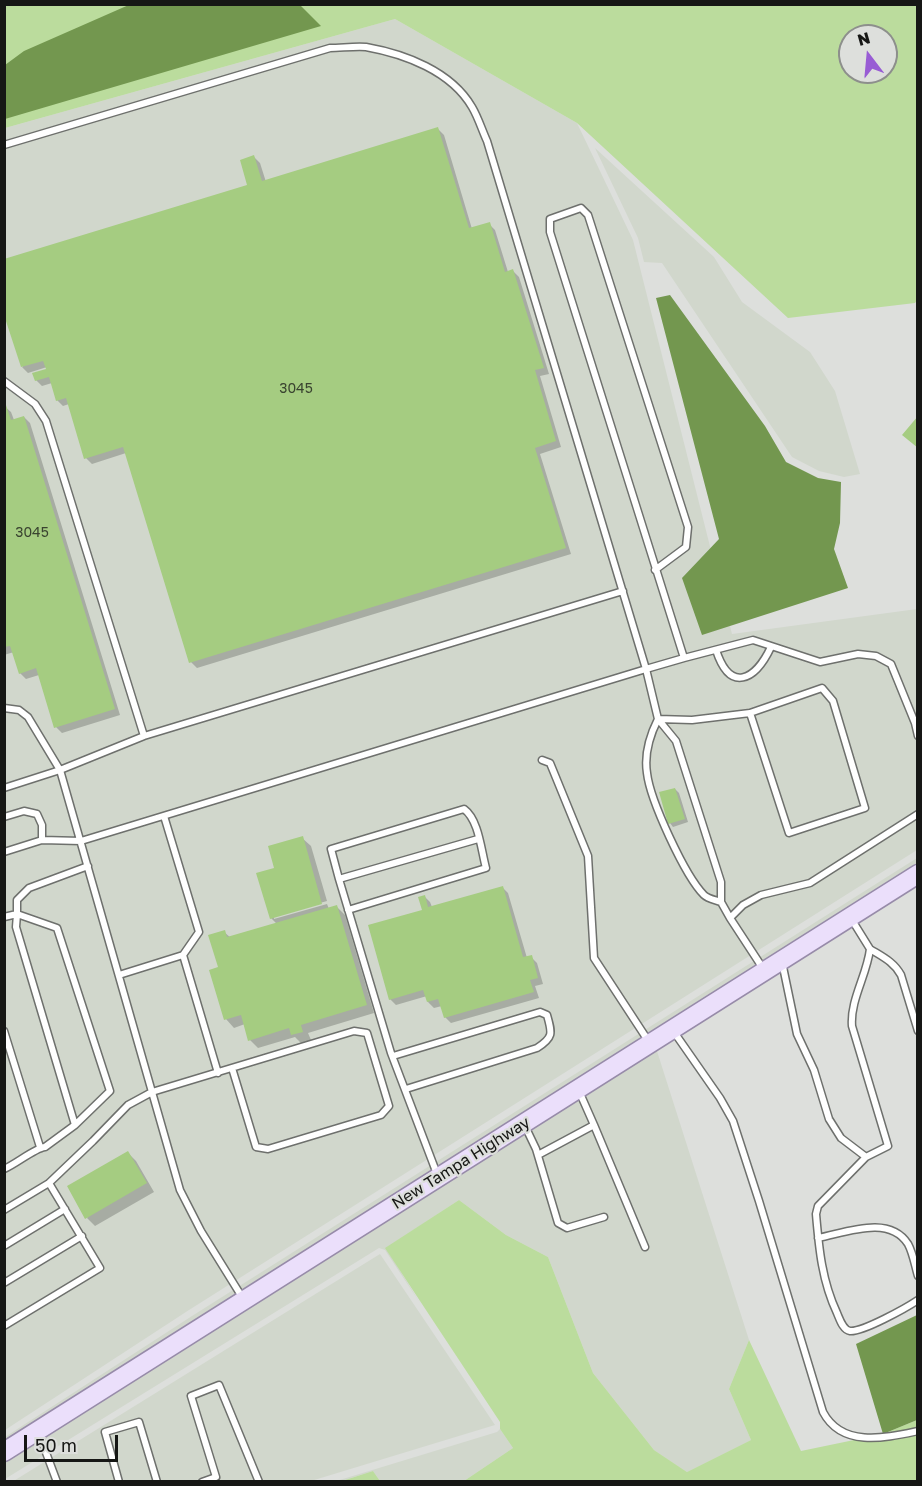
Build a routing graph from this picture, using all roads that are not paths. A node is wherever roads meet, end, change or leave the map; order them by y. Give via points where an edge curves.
1 (4, 145) edge
2 (4, 381) edge
3 (656, 570) junction
4 (623, 591) junction
5 (771, 647) junction
6 (716, 650) junction
7 (684, 658) junction
8 (646, 669) junction
9 (4, 708) edge
10 (750, 713) junction
11 (658, 719) junction
12 (144, 736) junction
13 (918, 736) edge
14 (542, 760) dead end
15 (60, 770) junction
16 (4, 788) edge
17 (918, 814) edge
18 (164, 816) junction
19 (4, 817) edge
20 (478, 839) junction
21 (42, 840) junction
22 (81, 841) junction
23 (4, 852) edge
24 (88, 866) junction
25 (918, 874) edge
26 (339, 879) junction
27 (721, 902) junction
28 (348, 910) junction
29 (17, 914) junction
30 (4, 917) edge
31 (850, 917) junction
32 (730, 918) junction
33 (870, 949) junction
34 (183, 955) junction
35 (782, 960) junction
36 (764, 970) junction
37 (119, 975) junction
38 (672, 1029) junction
39 (4, 1031) edge
40 (918, 1031) edge
41 (650, 1043) junction
42 (393, 1056) junction
43 (232, 1068) junction
44 (218, 1073) junction
45 (579, 1088) junction
46 (406, 1089) junction
47 (152, 1092) junction
48 (524, 1123) junction
49 (75, 1125) junction
50 (594, 1125) junction
51 (40, 1147) junction
52 (538, 1155) junction
53 (866, 1156) junction
54 (4, 1169) edge
55 (438, 1178) junction
56 (49, 1183) junction
57 (65, 1209) junction
58 (4, 1210) edge
59 (604, 1217) dead end
60 (82, 1236) junction
61 (818, 1238) junction
62 (4, 1246) edge
63 (645, 1247) dead end
64 (918, 1276) edge
65 (4, 1283) edge
66 (244, 1300) junction
67 (918, 1300) edge
68 (4, 1326) edge
69 (37, 1431) junction
70 (918, 1431) edge
71 (4, 1452) edge
72 (217, 1479) edge
73 (57, 1482) edge
74 (119, 1482) edge
75 (157, 1482) edge
76 (202, 1482) edge
77 (259, 1482) edge

1 - 4 lane via 330,48 364,47 405,56 431,69 472,106 487,141
2 - 12 lane via 35,404 46,421
3 - 3 lane via 550,232 550,219 581,208 588,215 688,527 686,547
3 - 7 lane
4 - 8 lane
4 - 12 lane
5 - 6 lane via 753,640
5 - 6 lane via 758,670 743,677 724,670
5 - 13 lane via 820,662 858,654 876,656 891,664
6 - 7 lane
7 - 8 lane
8 - 11 lane
8 - 18 lane
9 - 15 lane via 19,710 28,717
10 - 10 lane via 822,688 833,701 865,808 789,833
10 - 11 lane via 693,720
11 - 27 lane via 676,741 721,882
11 - 27 lane via 649,738 646,773 660,818 688,873 705,896
12 - 15 lane
14 - 41 lane via 550,763 588,856 594,958
15 - 16 lane
15 - 22 lane
17 - 32 lane via 810,883 761,895
18 - 22 lane
18 - 34 lane via 198,932
19 - 21 lane via 24,811 37,814
20 - 26 lane
20 - 26 lane via 471,814 464,809 331,849
20 - 28 lane via 486,868
21 - 22 lane
21 - 23 lane
22 - 24 lane
24 - 29 lane via 29,888 17,900
24 - 37 lane
25 - 31 main road, New Tampa Highway
26 - 28 lane
27 - 32 lane
28 - 42 lane
29 - 30 lane
29 - 49 lane via 16,927
29 - 49 lane via 57,928 110,1091
31 - 33 lane
31 - 35 main road, New Tampa Highway
32 - 36 lane
33 - 40 lane via 897,967
33 - 53 lane via 853,1008 852,1026 888,1146
34 - 37 lane
34 - 44 lane
35 - 36 main road, New Tampa Highway
35 - 53 lane via 797,1034 829,1119 841,1138
36 - 38 main road, New Tampa Highway
37 - 47 lane
38 - 41 main road, New Tampa Highway
38 - 70 lane via 732,1121 827,1420 844,1434 865,1438
39 - 51 lane
41 - 45 main road, New Tampa Highway
42 - 46 lane
42 - 46 lane via 540,1012 547,1015 551,1033 537,1048
43 - 43 lane via 354,1031 367,1033 389,1106 381,1114 268,1149 256,1147
43 - 44 lane
44 - 47 lane
45 - 48 main road, New Tampa Highway
45 - 50 lane
46 - 55 lane
47 - 56 lane via 128,1105
47 - 66 lane via 186,1203
48 - 52 lane
48 - 55 main road, New Tampa Highway
49 - 51 lane
50 - 52 lane
50 - 63 lane
51 - 54 lane
52 - 59 lane via 558,1224 567,1228
53 - 61 lane via 818,1206
55 - 66 main road, New Tampa Highway
56 - 57 lane
56 - 58 lane
57 - 60 lane
57 - 62 lane
60 - 65 lane
60 - 68 lane via 100,1268
61 - 64 lane via 872,1227 890,1229 909,1245
61 - 67 lane via 829,1296 848,1331 873,1324
66 - 69 main road, New Tampa Highway
69 - 71 main road, New Tampa Highway
69 - 73 lane
72 - 76 lane
72 - 77 lane via 191,1396 219,1385
74 - 75 lane via 105,1432 139,1422

